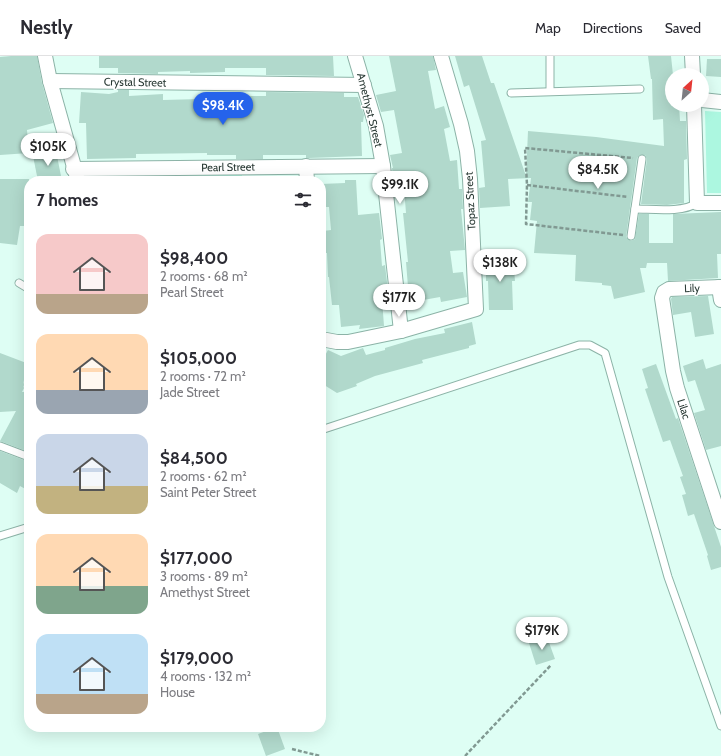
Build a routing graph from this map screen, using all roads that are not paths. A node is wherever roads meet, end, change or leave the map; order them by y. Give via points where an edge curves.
1 (45, 56) edge
2 (356, 56) edge
3 (441, 56) edge
4 (550, 56) edge
5 (692, 56) edge
6 (693, 68) edge
7 (50, 81) junction
8 (364, 85) junction
9 (640, 89) dead end
10 (550, 91) junction
11 (511, 93) dead end
12 (709, 101) edge
13 (721, 102) edge
14 (694, 112) edge
15 (642, 159) road end
16 (306, 166) junction
17 (382, 166) junction
18 (75, 175) edge
19 (307, 176) edge
20 (697, 203) junction
21 (721, 203) edge
22 (635, 209) junction
23 (630, 236) road end
24 (19, 283) dead end
25 (24, 286) edge
26 (720, 291) edge
27 (664, 292) joint
28 (401, 331) junction
29 (326, 339) edge
30 (326, 428) edge
31 (0, 446) edge
32 (24, 455) edge
33 (721, 522) edge
34 (24, 529) edge
35 (0, 536) edge
36 (721, 726) edge

1 - 7 street
2 - 8 street, Amethyst Street
3 - 28 street, Topaz Street via 467,151 476,309
4 - 10 lane
5 - 6 street
7 - 8 street, Crystal Street
7 - 18 street
8 - 17 street, Amethyst Street via 376,126
9 - 10 lane
10 - 11 lane
12 - 13 street
14 - 20 street
15 - 22 lane
16 - 17 street, Pearl Street
16 - 18 street, Pearl Street
16 - 19 street
17 - 28 street, Amethyst Street
20 - 21 street
20 - 22 lane via 680,209
22 - 23 lane
24 - 25 lane
26 - 27 street, Lily via 676,288
27 - 33 street, Lilac via 662,298 673,371
28 - 29 street, Topaz Street via 348,342
30 - 36 lane via 579,345 590,345 605,353 668,576
31 - 32 lane
34 - 35 lane

